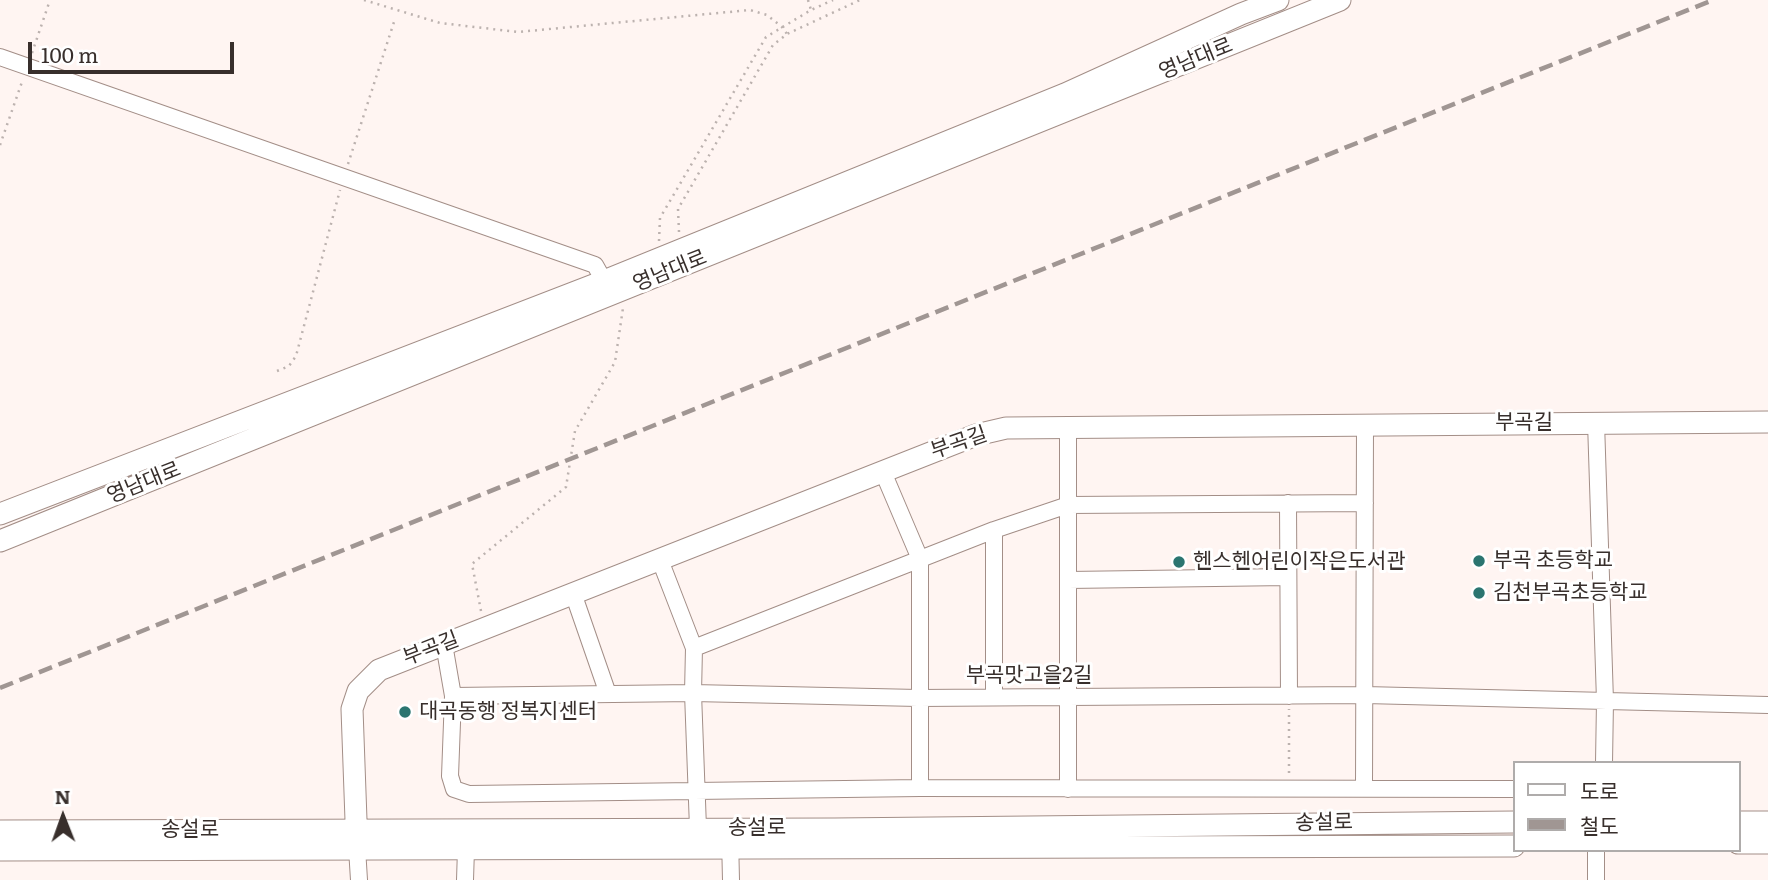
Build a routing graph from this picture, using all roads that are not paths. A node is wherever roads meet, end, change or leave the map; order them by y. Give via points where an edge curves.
1 (1270, 0) edge
2 (1278, 0) edge
3 (1340, 0) edge
4 (1241, 14) junction
5 (0, 57) edge
6 (604, 281) junction
7 (1596, 422) junction
8 (1768, 422) edge
9 (1365, 424) junction
10 (1068, 427) junction
11 (883, 472) junction
12 (1288, 503) junction
13 (1365, 503) junction
14 (1068, 505) junction
15 (0, 514) edge
16 (993, 530) junction
17 (0, 541) edge
18 (920, 559) junction
19 (660, 560) junction
20 (1288, 577) junction
21 (1068, 580) junction
22 (573, 593) junction
23 (444, 644) junction
24 (694, 648) junction
25 (693, 693) junction
26 (608, 694) junction
27 (453, 695) junction
28 (1364, 695) junction
29 (1289, 696) junction
30 (994, 697) junction
31 (918, 698) junction
32 (1068, 698) junction
33 (1605, 701) junction
34 (1768, 705) edge
35 (1604, 761) edge
36 (919, 788) junction
37 (1364, 788) junction
38 (1068, 789) junction
39 (1512, 789) edge
40 (698, 791) junction
41 (1512, 822) edge
42 (1740, 822) edge
43 (1768, 822) edge
44 (698, 828) junction
45 (0, 831) edge
46 (357, 838) junction
47 (730, 838) junction
48 (1740, 843) edge
49 (1768, 843) edge
50 (1512, 846) edge
51 (466, 849) junction
52 (0, 850) edge
53 (1596, 852) edge
54 (359, 880) edge
55 (465, 880) edge
56 (731, 880) edge
57 (1596, 880) edge

1 - 4 street
2 - 4 street, 영남대로
3 - 17 street, 영남대로
4 - 6 street, 영남대로 via 1065,94
5 - 6 street via 595,265
6 - 15 street, 영남대로
7 - 8 street, 부곡길
7 - 9 street, 부곡길
7 - 33 street
9 - 10 street, 부곡길
9 - 13 street
10 - 11 street, 부곡길 via 1006,428 976,435
10 - 14 street
11 - 18 street
11 - 19 street, 부곡길
12 - 13 street
12 - 14 street
12 - 20 street
13 - 28 street
14 - 16 street
14 - 21 street
16 - 18 street
16 - 30 street
18 - 24 street
18 - 31 street
19 - 22 street, 부곡길
19 - 24 street
20 - 21 street
20 - 29 street
21 - 32 street
22 - 23 street, 부곡길
22 - 26 street
23 - 27 street
23 - 46 street, 부곡길 via 379,670 358,691 352,709
24 - 25 street
25 - 26 street, 부곡맛고을2길
25 - 31 street, 부곡맛고을2길
25 - 40 street
26 - 27 street, 부곡맛고을2길
27 - 40 street via 450,776 454,789 469,794
28 - 29 street, 부곡맛고을2길
28 - 33 street, 부곡맛고을2길
28 - 37 street
29 - 32 street, 부곡맛고을2길
30 - 31 street, 부곡맛고을2길
30 - 32 street, 부곡맛고을2길
31 - 36 street
32 - 38 street
33 - 34 street, 부곡맛고을2길
33 - 35 street
36 - 38 street
36 - 40 street
37 - 38 street
37 - 39 street
40 - 44 street
41 - 47 street, 송설로 via 835,829
42 - 43 street
44 - 46 street, 송설로
44 - 47 street, 송설로
45 - 46 street, 송설로
46 - 51 street, 송설로
46 - 52 street, 송설로
46 - 54 street
47 - 50 street, 송설로
47 - 51 street, 송설로
47 - 56 street
48 - 49 street
51 - 55 street
53 - 57 street

